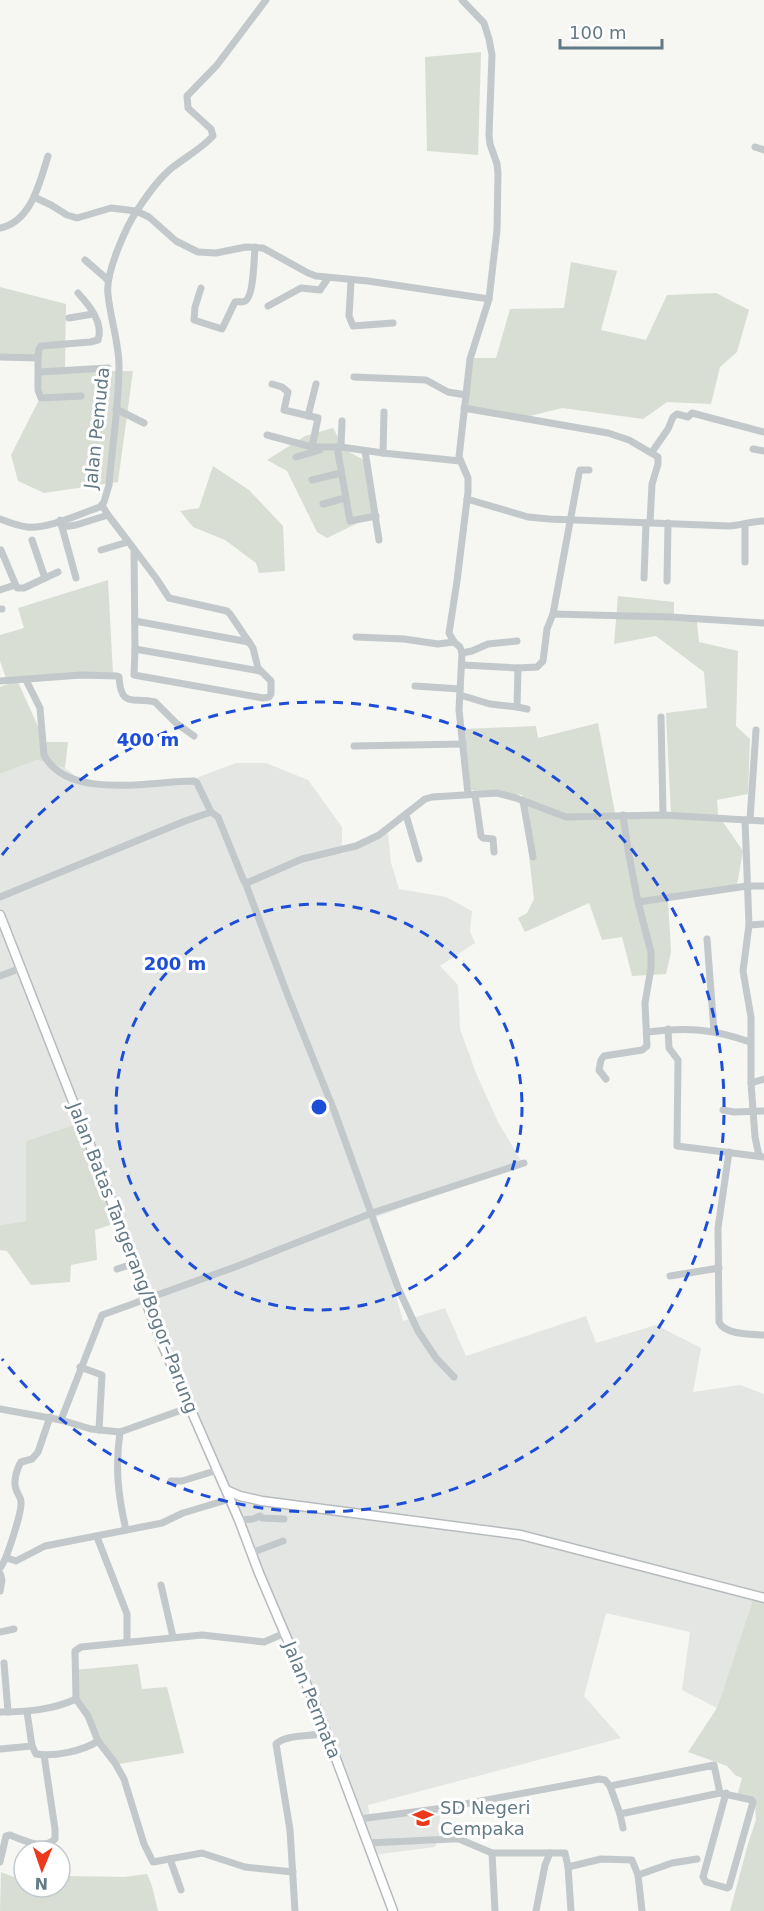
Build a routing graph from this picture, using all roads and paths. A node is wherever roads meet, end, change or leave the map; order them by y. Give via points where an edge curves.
1 (266, 0) edge
2 (462, 0) edge
3 (755, 147) dead end
4 (764, 150) edge
5 (48, 156) dead end
6 (34, 197) junction
7 (136, 211) junction
8 (0, 228) edge
9 (255, 247) junction
10 (85, 260) dead end
11 (328, 278) junction
12 (108, 280) junction
13 (351, 281) junction
14 (201, 288) dead end
15 (78, 293) dead end
16 (489, 299) junction
17 (268, 306) dead end
18 (93, 314) junction
19 (69, 318) dead end
20 (393, 323) dead end
21 (0, 357) edge
22 (38, 358) junction
23 (108, 368) dead end
24 (39, 372) junction
25 (354, 377) dead end
26 (272, 384) dead end
27 (316, 384) dead end
28 (466, 395) junction
29 (81, 396) dead end
30 (464, 408) junction
31 (116, 409) junction
32 (384, 412) dead end
33 (308, 416) junction
34 (342, 421) dead end
35 (144, 423) dead end
36 (764, 432) edge
37 (267, 435) dead end
38 (312, 447) junction
39 (339, 447) junction
40 (325, 448) junction
41 (753, 449) dead end
42 (365, 451) junction
43 (764, 451) edge
44 (652, 452) junction
45 (383, 453) junction
46 (296, 457) dead end
47 (460, 461) junction
48 (589, 470) dead end
49 (341, 473) junction
50 (312, 480) dead end
51 (345, 498) junction
52 (467, 499) junction
53 (323, 504) dead end
54 (102, 506) junction
55 (108, 515) junction
56 (376, 516) junction
57 (0, 519) edge
58 (568, 520) junction
59 (764, 521) edge
60 (668, 522) junction
61 (648, 523) junction
62 (61, 524) junction
63 (745, 524) junction
64 (32, 540) dead end
65 (379, 540) dead end
66 (128, 542) junction
67 (134, 549) junction
68 (1, 550) edge
69 (101, 550) dead end
70 (745, 562) dead end
71 (58, 572) dead end
72 (45, 578) junction
73 (76, 578) dead end
74 (644, 578) dead end
75 (666, 581) dead end
76 (15, 585) junction
77 (0, 590) edge
78 (553, 614) junction
79 (135, 621) junction
80 (764, 623) edge
81 (356, 637) dead end
82 (517, 641) dead end
83 (249, 642) junction
84 (454, 642) junction
85 (135, 649) junction
86 (462, 653) junction
87 (463, 665) junction
88 (518, 668) junction
89 (260, 671) junction
90 (26, 680) junction
91 (0, 681) edge
92 (415, 686) dead end
93 (460, 692) junction
94 (517, 707) junction
95 (527, 709) dead end
96 (662, 717) dead end
97 (756, 730) dead end
98 (194, 736) dead end
99 (463, 744) junction
100 (354, 746) dead end
101 (471, 794) junction
102 (523, 801) junction
103 (211, 812) junction
104 (406, 815) junction
105 (623, 815) junction
106 (663, 815) junction
107 (748, 820) junction
108 (764, 820) edge
109 (494, 852) dead end
110 (533, 857) dead end
111 (419, 859) dead end
112 (245, 882) junction
113 (747, 886) junction
114 (764, 886) edge
115 (0, 897) edge
116 (638, 902) junction
117 (0, 915) edge
118 (764, 924) edge
119 (749, 925) junction
120 (707, 939) dead end
121 (21, 968) junction
122 (0, 976) edge
123 (668, 1029) junction
124 (714, 1031) junction
125 (648, 1032) junction
126 (750, 1042) junction
127 (606, 1079) dead end
128 (764, 1079) edge
129 (751, 1083) junction
130 (723, 1110) dead end
131 (764, 1111) edge
132 (753, 1112) junction
133 (729, 1152) junction
134 (762, 1157) edge
135 (524, 1163) dead end
136 (372, 1213) junction
137 (133, 1264) junction
138 (719, 1268) junction
139 (117, 1269) dead end
140 (670, 1276) dead end
141 (145, 1299) junction
142 (764, 1335) edge
143 (80, 1366) junction
144 (454, 1377) dead end
145 (190, 1407) junction
146 (0, 1409) edge
147 (50, 1418) junction
148 (61, 1420) junction
149 (99, 1430) junction
150 (120, 1432) junction
151 (218, 1470) junction
152 (171, 1481) dead end
153 (228, 1494) junction
154 (262, 1501) junction
155 (260, 1516) junction
156 (284, 1519) dead end
157 (239, 1520) junction
158 (126, 1530) junction
159 (97, 1537) junction
160 (283, 1541) dead end
161 (251, 1553) junction
162 (7, 1558) junction
163 (0, 1571) edge
164 (161, 1585) dead end
165 (0, 1591) edge
166 (764, 1598) edge
167 (14, 1629) dead end
168 (0, 1632) edge
169 (285, 1633) junction
170 (173, 1637) junction
171 (128, 1641) junction
172 (4, 1663) dead end
173 (76, 1699) junction
174 (0, 1712) edge
175 (8, 1712) junction
176 (27, 1712) junction
177 (326, 1733) junction
178 (98, 1741) junction
179 (32, 1746) junction
180 (0, 1749) edge
181 (44, 1755) junction
182 (609, 1786) junction
183 (723, 1793) junction
184 (620, 1814) junction
185 (359, 1819) junction
186 (623, 1828) dead end
187 (368, 1843) junction
188 (492, 1853) junction
189 (550, 1853) junction
190 (170, 1859) junction
191 (697, 1859) dead end
192 (0, 1862) edge
193 (568, 1867) junction
194 (293, 1872) junction
195 (639, 1875) junction
196 (181, 1890) dead end
197 (295, 1911) edge
198 (393, 1911) edge
199 (495, 1911) edge
200 (536, 1911) edge
201 (571, 1911) edge
202 (642, 1911) edge

1 - 7 street, Jalan Pemuda via 217,65 187,96 188,108 211,129 213,136 170,169
2 - 16 street via 486,27 492,55 489,135 497,164 498,197
3 - 4 street
5 - 6 street
6 - 7 street via 77,218 111,208
6 - 8 street via 22,214
7 - 9 street via 198,252
7 - 12 street, Jalan Pemuda
9 - 11 street via 308,273
9 - 14 street via 247,299 235,302 222,329 194,320
10 - 12 street
11 - 13 street
11 - 17 street via 320,290 301,288
12 - 31 street, Jalan Pemuda via 119,360
13 - 16 street
13 - 20 street via 349,316 353,326
15 - 18 street
16 - 28 street via 470,359
18 - 19 street
18 - 22 street via 99,329 98,340 41,346
21 - 22 street
22 - 24 street
23 - 24 street
24 - 29 street via 40,398
25 - 28 street via 426,380 448,392
26 - 33 street via 288,392 284,410
27 - 33 street
28 - 30 street
30 - 44 street via 608,433
30 - 47 street
31 - 35 street
31 - 54 street, Jalan Pemuda via 108,489
32 - 45 street
33 - 38 street via 318,418
34 - 39 street
36 - 44 street via 692,413 688,417 677,414
37 - 38 street
38 - 40 street
39 - 40 street
39 - 42 street
39 - 49 street
40 - 46 street
41 - 43 street
42 - 45 street
42 - 56 street
44 - 61 street via 658,459
45 - 47 street
47 - 52 street via 468,478
48 - 58 street via 579,471
49 - 50 street
49 - 51 street
51 - 53 street
51 - 56 street via 350,521
52 - 58 street via 528,517
52 - 84 street via 449,633
54 - 55 street, Jalan Pemuda
54 - 62 street, Jalan Pemuda
55 - 62 street via 76,525
55 - 66 street, Jalan Pemuda
56 - 65 street
57 - 62 street, Jalan Pemuda via 27,527
58 - 61 street
58 - 78 street
59 - 63 street
60 - 61 street
60 - 63 street
60 - 75 street
61 - 74 street
62 - 73 street
63 - 70 street
64 - 72 street
66 - 67 street, Jalan Pemuda
66 - 69 street
67 - 79 street
67 - 83 street, Jalan Pemuda via 169,598 226,611
68 - 76 street
71 - 72 street
72 - 76 street via 24,588
76 - 77 street
78 - 80 street
78 - 88 street via 541,665
79 - 83 street
79 - 85 street
81 - 84 street
82 - 86 street via 488,644
83 - 89 street
84 - 86 street
85 - 89 street
85 - 89 street via 135,676 267,698 271,681
86 - 87 street
87 - 88 street
87 - 93 street
88 - 94 street
90 - 91 street
90 - 98 street via 117,676 125,697 155,702
90 - 103 street via 40,708 44,755 58,771 80,781 110,786 194,781
92 - 93 street
93 - 94 street via 490,704
93 - 99 street
94 - 95 street
96 - 106 street
97 - 107 street
99 - 100 street
99 - 101 street
101 - 102 street via 497,794
101 - 104 street via 429,798
101 - 109 street via 481,836 493,839
102 - 105 street via 566,817
102 - 110 street
103 - 112 street via 221,823
103 - 115 street
104 - 111 street
104 - 112 street via 356,846 302,859
105 - 106 street
105 - 116 street
106 - 107 street
107 - 108 street
107 - 113 street
112 - 136 street
113 - 114 street
113 - 116 street
113 - 119 street
116 - 125 street via 652,960 645,1003
117 - 121 main road, Jalan Batas Tangerang/Bogor–Parung
118 - 119 street
119 - 126 street via 743,971
120 - 124 street
121 - 122 street
121 - 137 main road, Jalan Batas Tangerang/Bogor–Parung
123 - 124 street
123 - 125 street
123 - 133 street via 669,1048 678,1060 677,1146
124 - 126 street
125 - 127 street via 647,1046 642,1050 604,1056 599,1070
126 - 129 street
128 - 129 street
129 - 132 street
130 - 132 street
131 - 132 street
132 - 134 street via 756,1146
133 - 134 street
133 - 138 street via 718,1228
135 - 136 street
136 - 141 street
136 - 144 street via 412,1320 436,1358
137 - 139 street
137 - 141 main road, Jalan Batas Tangerang/Bogor–Parung
138 - 140 street
138 - 142 street via 720,1325 728,1330
141 - 143 street via 102,1315
141 - 145 main road, Jalan Batas Tangerang/Bogor–Parung
143 - 148 street
143 - 149 street via 102,1375
145 - 150 street
145 - 151 main road, Jalan Batas Tangerang/Bogor–Parung
146 - 147 street
147 - 148 street
147 - 162 street via 38,1452 18,1467 15,1487 21,1508
148 - 149 street
149 - 150 street
150 - 158 street via 118,1494
151 - 152 street
151 - 153 main road, Jalan Batas Tangerang/Bogor–Parung
153 - 154 main road
153 - 157 main road, Jalan Permata
153 - 158 street via 162,1523
154 - 155 street
154 - 166 main road via 521,1534
155 - 156 street
155 - 157 street
157 - 161 main road, Jalan Permata
158 - 159 street
159 - 162 street via 45,1546 16,1562
159 - 171 street via 127,1614
160 - 161 street
161 - 169 main road, Jalan Permata
162 - 163 street
163 - 165 street
164 - 170 street
167 - 168 street
169 - 170 street via 264,1642 219,1636
169 - 177 main road, Jalan Permata
170 - 171 street
171 - 173 street via 77,1648
172 - 175 street
173 - 176 street
173 - 178 street
174 - 175 street
175 - 176 street
176 - 179 street
177 - 185 main road, Jalan Permata
177 - 194 street via 286,1738 276,1744
178 - 181 street
178 - 190 street via 124,1779 153,1862
179 - 180 street
179 - 181 street via 36,1754
181 - 192 street via 55,1839 41,1845 6,1836
182 - 183 street via 714,1765
182 - 184 street
182 - 185 street via 599,1779 444,1808
183 - 183 street via 753,1802 727,1888 706,1882 703,1877
183 - 184 street
184 - 186 street
185 - 187 main road, Jalan Permata
187 - 188 street via 456,1839
187 - 198 main road, Jalan Permata
188 - 189 street
188 - 199 street
189 - 193 street via 565,1853
189 - 200 street
190 - 194 street via 202,1853 245,1867
190 - 196 street
191 - 195 street
193 - 195 street via 601,1859 625,1859 632,1860
193 - 201 street
194 - 197 street
195 - 202 street

